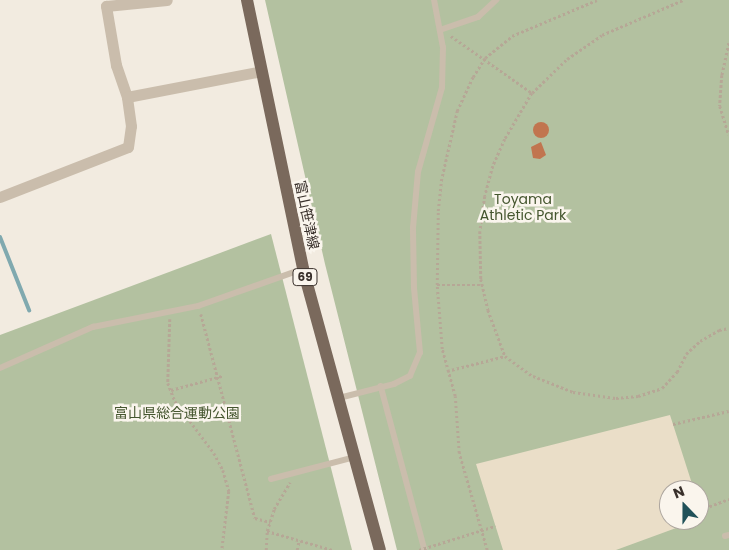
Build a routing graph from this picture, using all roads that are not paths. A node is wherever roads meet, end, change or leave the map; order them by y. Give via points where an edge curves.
1 (167, 0) edge
2 (247, 0) edge
3 (434, 0) edge
4 (496, 0) edge
5 (106, 3) edge
6 (440, 30) junction
7 (262, 70) junction
8 (127, 97) junction
9 (0, 197) edge
10 (303, 270) junction
11 (0, 368) edge
12 (381, 386) junction
13 (338, 398) junction
14 (355, 457) junction
15 (271, 479) dead end
16 (380, 550) edge
17 (425, 550) edge

1 - 5 street
2 - 7 main road, 富山笹津線 / 69
3 - 6 lane
4 - 6 lane via 478,17
5 - 8 street via 116,65
6 - 12 lane via 442,88 418,172 413,228 420,353 410,376
7 - 8 street
7 - 10 main road, 富山笹津線 / 69
8 - 9 street via 131,126 128,147
10 - 11 lane via 198,306 93,327
10 - 13 main road, 富山笹津線 / 69
12 - 13 lane
12 - 17 lane
13 - 14 main road, 富山笹津線 / 69
14 - 15 lane
14 - 16 main road, 富山笹津線 / 69

